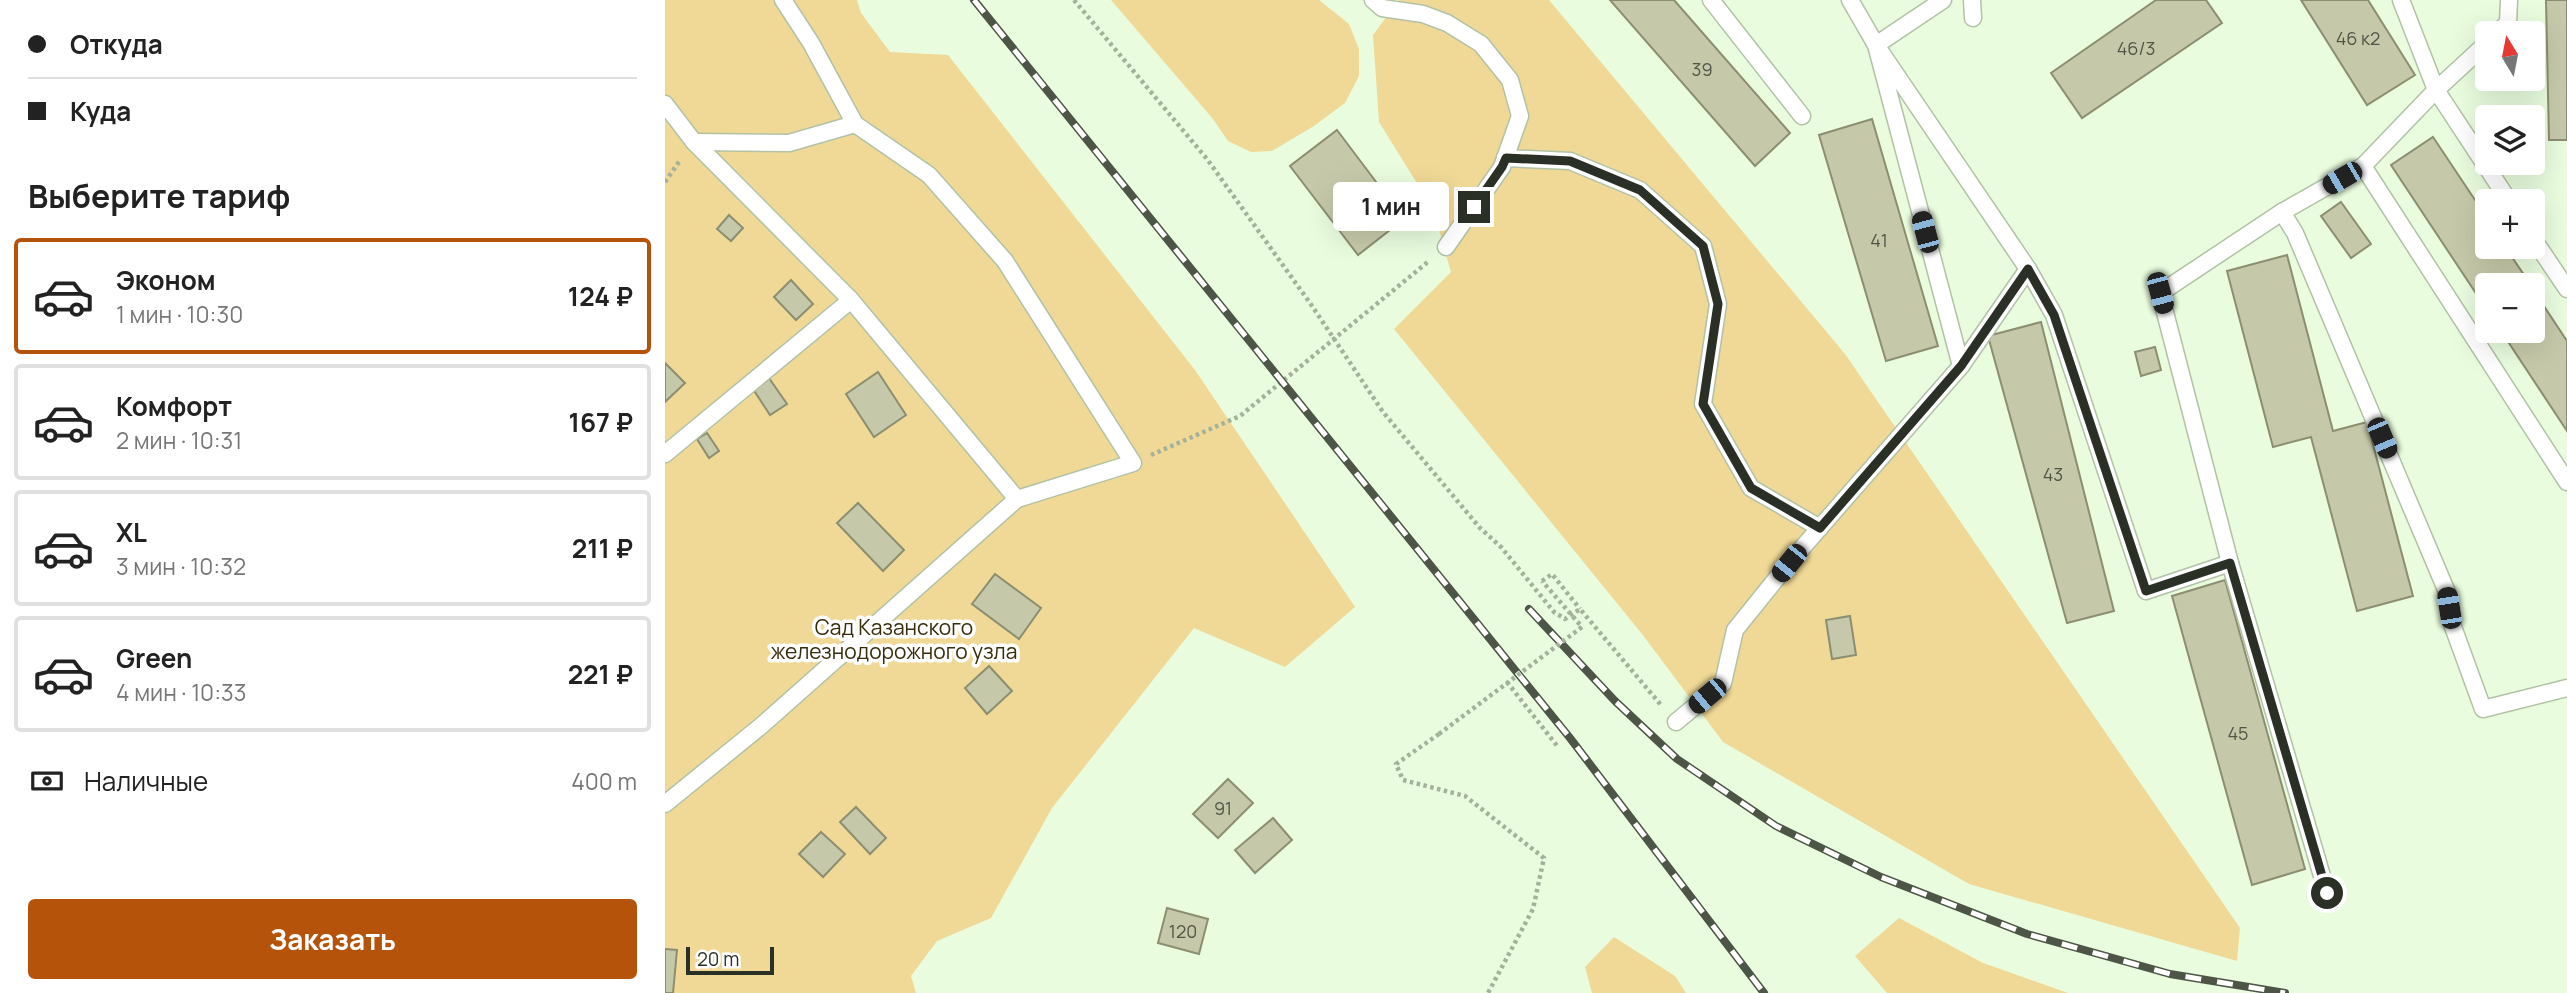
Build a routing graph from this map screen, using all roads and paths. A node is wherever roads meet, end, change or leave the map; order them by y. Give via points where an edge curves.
1 (783, 0) edge
2 (1074, 0) edge
3 (1373, 0) edge
4 (1711, 0) edge
5 (1850, 0) edge
6 (1943, 0) edge
7 (1972, 0) edge
8 (2401, 0) edge
9 (2509, 0) edge
10 (1973, 18) dead end
11 (2508, 21) edge
12 (1876, 45) junction
13 (2475, 54) edge
14 (2436, 90) junction
15 (665, 104) edge
16 (1802, 116) dead end
17 (855, 124) junction
18 (694, 142) junction
19 (1506, 158) junction
20 (2363, 166) junction
21 (2501, 189) edge
22 (2282, 212) junction
23 (1446, 247) joint
24 (2545, 256) edge
25 (2028, 269) junction
26 (2567, 289) edge
27 (851, 299) junction
28 (1334, 339) junction
29 (1961, 366) junction
30 (665, 454) edge
31 (1133, 463) junction
32 (2567, 482) edge
33 (1017, 499) junction
34 (1820, 528) junction
35 (2230, 563) junction
36 (1580, 609) junction
37 (1507, 682) junction
38 (2567, 688) edge
39 (1676, 722) joint
40 (1558, 747) dead end
41 (665, 804) edge
42 (2327, 893) dead end
43 (1488, 993) edge

1 - 17 lane
2 - 28 path via 1207,159
3 - 19 lane via 1382,8 1447,23 1481,44 1510,80 1520,116
4 - 16 lane
5 - 12 lane
6 - 12 lane
7 - 10 lane
8 - 14 lane
9 - 11 lane
12 - 25 lane
12 - 29 lane
13 - 14 lane
14 - 20 lane
14 - 21 lane
15 - 18 lane
17 - 18 lane via 789,143
17 - 31 lane via 929,175 1005,261
18 - 27 lane
19 - 23 lane
19 - 34 lane via 1570,161 1640,190 1703,246 1718,304 1703,404 1751,488
20 - 22 lane
20 - 32 lane
22 - 35 lane via 2160,293
22 - 38 lane via 2295,233 2447,592 2452,624 2483,709
23 - 28 path
24 - 26 lane
25 - 29 lane
25 - 35 lane via 2054,315 2146,591
27 - 30 lane
27 - 33 lane
28 - 31 path via 1240,416
28 - 36 path via 1383,412 1554,612 1565,619
29 - 34 lane
31 - 33 lane
33 - 41 lane via 761,726
34 - 39 lane via 1735,630 1723,683
35 - 42 lane
36 - 37 path, bridge via 1552,574 1542,581 1581,627
36 - 39 path
37 - 40 path
37 - 43 path, bridge via 1396,764 1403,780 1465,796 1543,858 1533,909

